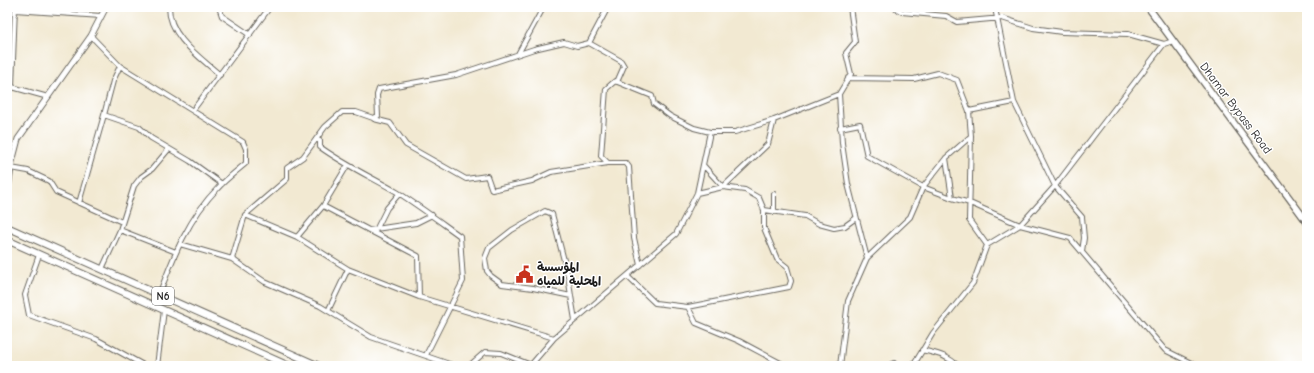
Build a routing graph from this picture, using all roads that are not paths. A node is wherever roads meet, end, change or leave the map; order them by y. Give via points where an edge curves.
1 (106, 7) edge
2 (168, 7) edge
3 (219, 7) edge
4 (270, 7) edge
5 (541, 7) edge
6 (608, 7) edge
7 (850, 7) edge
8 (894, 7) edge
9 (927, 7) edge
10 (996, 7) edge
11 (1148, 7) edge
12 (15, 8) edge
13 (927, 14) junction
14 (102, 16) junction
15 (996, 18) junction
16 (250, 35) junction
17 (91, 36) junction
18 (1173, 41) junction
19 (589, 43) junction
20 (1164, 44) junction
21 (518, 54) junction
22 (120, 66) junction
23 (220, 75) junction
24 (848, 78) junction
25 (617, 82) junction
26 (7, 87) edge
27 (12, 87) junction
28 (839, 94) junction
29 (48, 97) junction
30 (1014, 102) junction
31 (193, 110) junction
32 (968, 111) junction
33 (104, 115) junction
34 (373, 118) junction
35 (774, 120) junction
36 (840, 128) junction
37 (710, 132) junction
38 (971, 136) junction
39 (316, 139) junction
40 (168, 150) junction
41 (946, 158) junction
42 (608, 163) junction
43 (703, 165) junction
44 (347, 166) junction
45 (11, 168) junction
46 (222, 184) junction
47 (723, 186) junction
48 (1056, 186) junction
49 (924, 187) junction
50 (697, 193) junction
51 (7, 194) edge
52 (399, 194) junction
53 (774, 194) dead end
54 (952, 198) junction
55 (79, 203) junction
56 (970, 203) junction
57 (323, 206) junction
58 (764, 210) junction
59 (774, 212) junction
60 (245, 215) junction
61 (432, 215) junction
62 (856, 218) junction
63 (122, 222) junction
64 (1307, 222) edge
65 (1020, 225) junction
66 (7, 227) edge
67 (377, 228) junction
68 (120, 230) junction
69 (368, 230) junction
70 (376, 234) junction
71 (296, 237) junction
72 (7, 240) edge
73 (180, 244) junction
74 (987, 245) junction
75 (1082, 251) junction
76 (176, 252) junction
77 (39, 255) junction
78 (867, 258) junction
79 (232, 260) junction
80 (640, 265) junction
81 (102, 269) junction
82 (348, 269) junction
83 (627, 276) junction
84 (159, 295) junction
85 (571, 296) junction
86 (419, 298) junction
87 (688, 307) junction
88 (449, 308) junction
89 (164, 310) junction
90 (328, 311) junction
91 (575, 320) junction
92 (554, 338) junction
93 (275, 347) junction
94 (922, 350) junction
95 (426, 355) junction
96 (268, 356) junction
97 (530, 365) edge
98 (145, 366) edge
99 (157, 366) edge
100 (289, 366) edge
101 (319, 366) edge
102 (455, 366) edge
103 (469, 366) edge
104 (786, 366) edge
105 (840, 366) edge
106 (887, 366) edge
107 (896, 366) edge
108 (914, 366) edge
109 (958, 366) edge
110 (1197, 366) edge

1 - 14 street
2 - 23 street via 179,37
3 - 16 street via 222,16
4 - 16 street
5 - 21 street via 542,10
6 - 19 street
7 - 24 street via 855,42 846,52 851,74
8 - 13 street via 902,12
9 - 13 street
10 - 15 street
11 - 18 main road, Dhamar Bypass Road
12 - 14 street
12 - 27 street
13 - 15 street via 948,16 957,22
14 - 17 street
15 - 20 street via 1033,28 1062,32 1128,34
15 - 30 street
16 - 23 street
17 - 22 street
17 - 29 street
18 - 20 street
18 - 64 main road, Dhamar Bypass Road
19 - 21 street via 577,46 564,42
19 - 25 street via 621,61 624,66
20 - 48 street
21 - 34 street via 456,75 379,89 378,116
22 - 31 street
22 - 33 street
23 - 31 street
24 - 28 street
24 - 32 street via 914,80 938,73 957,80
25 - 37 street via 652,96 654,104 670,116 694,128
25 - 42 street via 606,89 601,156
26 - 27 street
27 - 29 street
28 - 35 street
28 - 36 street
29 - 45 street via 18,139
30 - 32 street
30 - 48 street
31 - 46 street via 243,142 246,149 246,164
32 - 38 street
33 - 40 street via 139,127
33 - 55 street
34 - 39 street via 356,112 342,112
34 - 42 street via 390,123 406,145 466,179 487,176 492,190 532,181 551,172
35 - 37 street via 735,132
35 - 47 street via 768,144
36 - 49 street via 860,124 867,156
36 - 62 street
37 - 43 street
38 - 41 street
38 - 56 street
39 - 44 street via 320,141 320,147
39 - 60 street via 303,157 287,168 287,179
40 - 46 street
40 - 63 street via 134,186
41 - 49 street
41 - 54 street
42 - 80 street via 626,163 630,167 634,238
43 - 47 street
43 - 50 street
44 - 52 street
44 - 57 street
45 - 51 street
45 - 55 street via 28,171 49,181 56,192
46 - 73 street via 189,226
47 - 50 street
47 - 58 street via 745,190 759,198
48 - 65 street
48 - 75 street via 1082,217
49 - 54 street
49 - 78 street via 910,217
50 - 80 street via 676,234
52 - 61 street
52 - 67 street via 387,208
53 - 59 street
54 - 56 street
55 - 63 street
56 - 65 street
56 - 74 street via 969,220
57 - 69 street
57 - 71 street
58 - 59 street
58 - 87 street via 764,228 777,258 787,267 791,281 789,287
59 - 62 street via 805,216 819,224 834,228 845,226
60 - 71 street
60 - 79 street
61 - 67 street via 416,223
61 - 88 street via 460,236 463,281
62 - 78 street
63 - 68 street
65 - 74 street
65 - 75 street via 1070,238
66 - 81 main road, N6
67 - 69 street
67 - 70 street
68 - 76 street
68 - 81 street
69 - 70 street
70 - 86 street via 418,256
71 - 82 street
72 - 77 main road, N6
73 - 76 street
73 - 79 street
74 - 94 street via 973,284 932,333
75 - 110 street via 1165,350
76 - 84 street
77 - 89 main road, N6
77 - 98 street via 25,295 29,315 96,339
78 - 105 street via 848,301
79 - 90 street via 265,282
80 - 83 street
81 - 84 main road, N6
82 - 86 street
82 - 90 street
83 - 87 street via 655,303
83 - 91 street
84 - 93 main road, N6
85 - 85 street via 496,281 485,264 489,248 545,210 552,214
85 - 91 street
86 - 88 street
87 - 104 street via 696,323 739,341
88 - 92 street
88 - 95 street
89 - 96 main road, N6
89 - 99 street
90 - 95 street via 371,337
91 - 92 street
92 - 97 street
93 - 96 main road
93 - 101 main road, N6
94 - 108 street
94 - 109 street via 942,355
95 - 102 street
96 - 100 main road, N6
97 - 103 street via 501,353 485,352
106 - 107 street via 894,363

